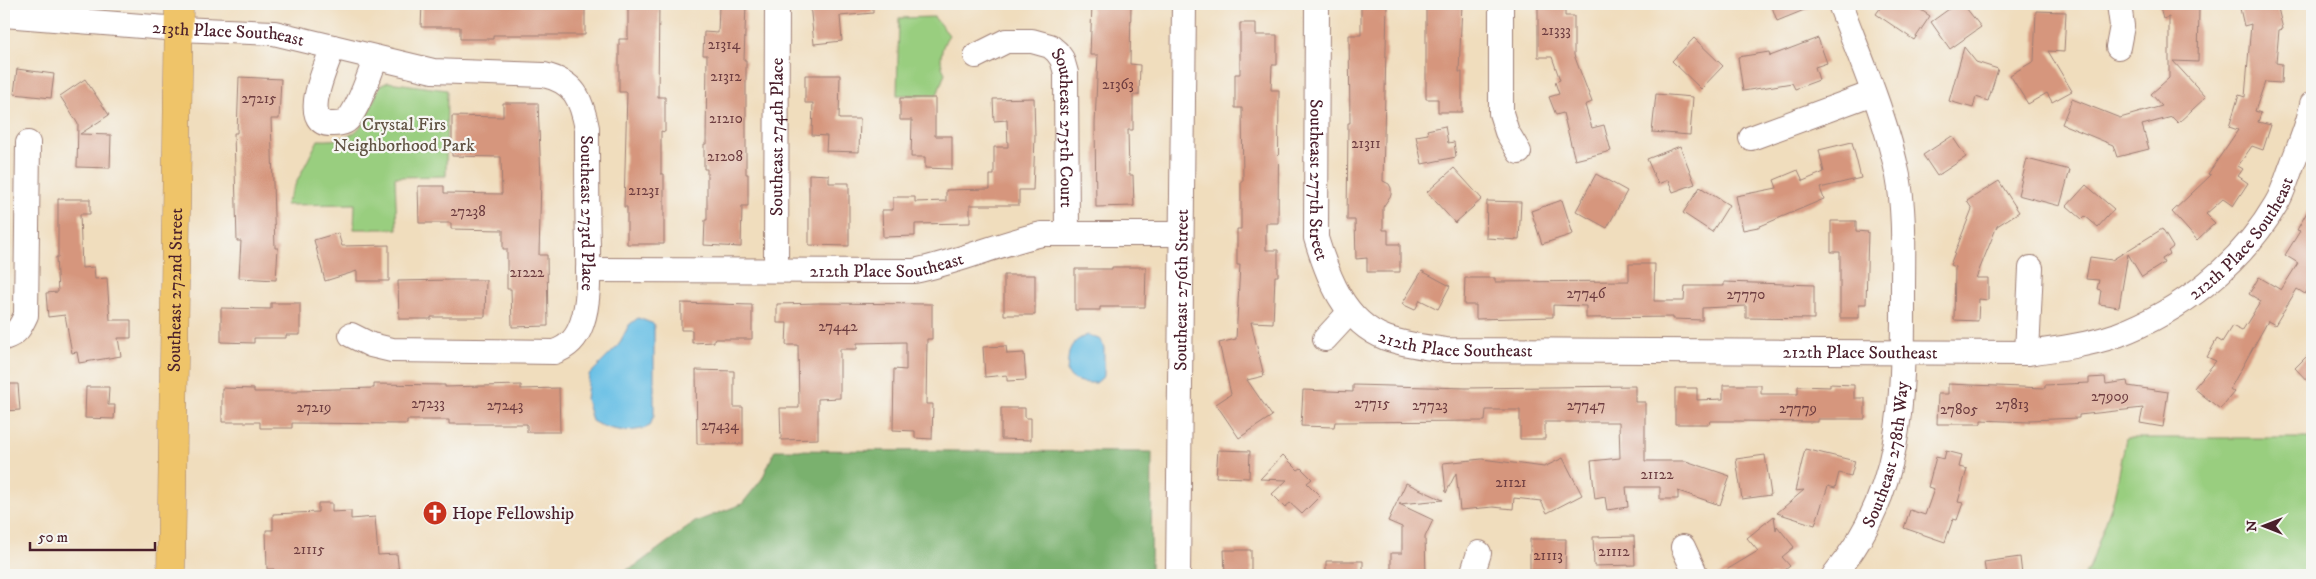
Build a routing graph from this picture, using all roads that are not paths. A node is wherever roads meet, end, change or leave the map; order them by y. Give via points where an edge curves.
1 (777, 4) edge
2 (1184, 4) edge
3 (1317, 4) edge
4 (1501, 4) edge
5 (1840, 4) edge
6 (2119, 4) edge
7 (4, 15) edge
8 (179, 16) edge
9 (333, 47) junction
10 (2118, 47) dead end
11 (976, 56) dead end
12 (376, 58) junction
13 (570, 86) joint
14 (1873, 93) junction
15 (2312, 104) edge
16 (1751, 138) dead end
17 (28, 143) dead end
18 (1519, 152) dead end
19 (2304, 160) edge
20 (1067, 234) junction
21 (1181, 234) junction
22 (2031, 268) dead end
23 (588, 270) junction
24 (776, 270) junction
25 (1349, 313) junction
26 (12, 334) edge
27 (351, 335) dead end
28 (1325, 339) dead end
29 (1903, 352) junction
30 (2027, 354) junction
31 (1683, 547) dead end
32 (171, 575) edge
33 (1178, 575) edge
34 (1696, 575) edge
35 (1834, 575) edge

1 - 24 street, Southeast 274th Place
2 - 21 street, Southeast 276th Street
3 - 25 street, Southeast 277th Street via 1316,238 1324,263
4 - 18 street via 1501,113 1507,132
5 - 14 street, Southeast 278th Way
6 - 10 street via 2122,26
7 - 8 street, 213th Place Southeast
8 - 9 street, 213th Place Southeast
8 - 32 main road, Southeast 272nd Street
9 - 12 street, 213th Place Southeast
9 - 12 street via 314,111 318,119 328,124 340,124 350,118
11 - 20 street, Southeast 275th Court via 1006,42 1032,40 1050,46 1062,59 1066,73
12 - 13 street, 213th Place Southeast via 434,71 544,75 560,79
13 - 23 street, Southeast 273rd Place via 583,109 587,128
14 - 16 street
14 - 29 street, Southeast 278th Way via 1898,175 1903,211
15 - 19 street, 212th Place Southeast
17 - 26 street via 26,315
19 - 30 street, 212th Place Southeast via 2277,204 2238,256 2212,280 2152,319 2116,335
20 - 21 street, 212th Place Southeast
20 - 24 street, 212th Place Southeast via 1022,238 948,264 914,271
21 - 33 street, Southeast 276th Street
22 - 30 street
23 - 24 street, 212th Place Southeast
23 - 27 street, Southeast 273rd Place via 582,323 574,341 554,352 392,350
25 - 28 street
25 - 29 street, 212th Place Southeast via 1385,337 1446,350
29 - 30 street, 212th Place Southeast
29 - 35 street, Southeast 278th Way via 1899,424 1886,478 1858,543
31 - 34 street

